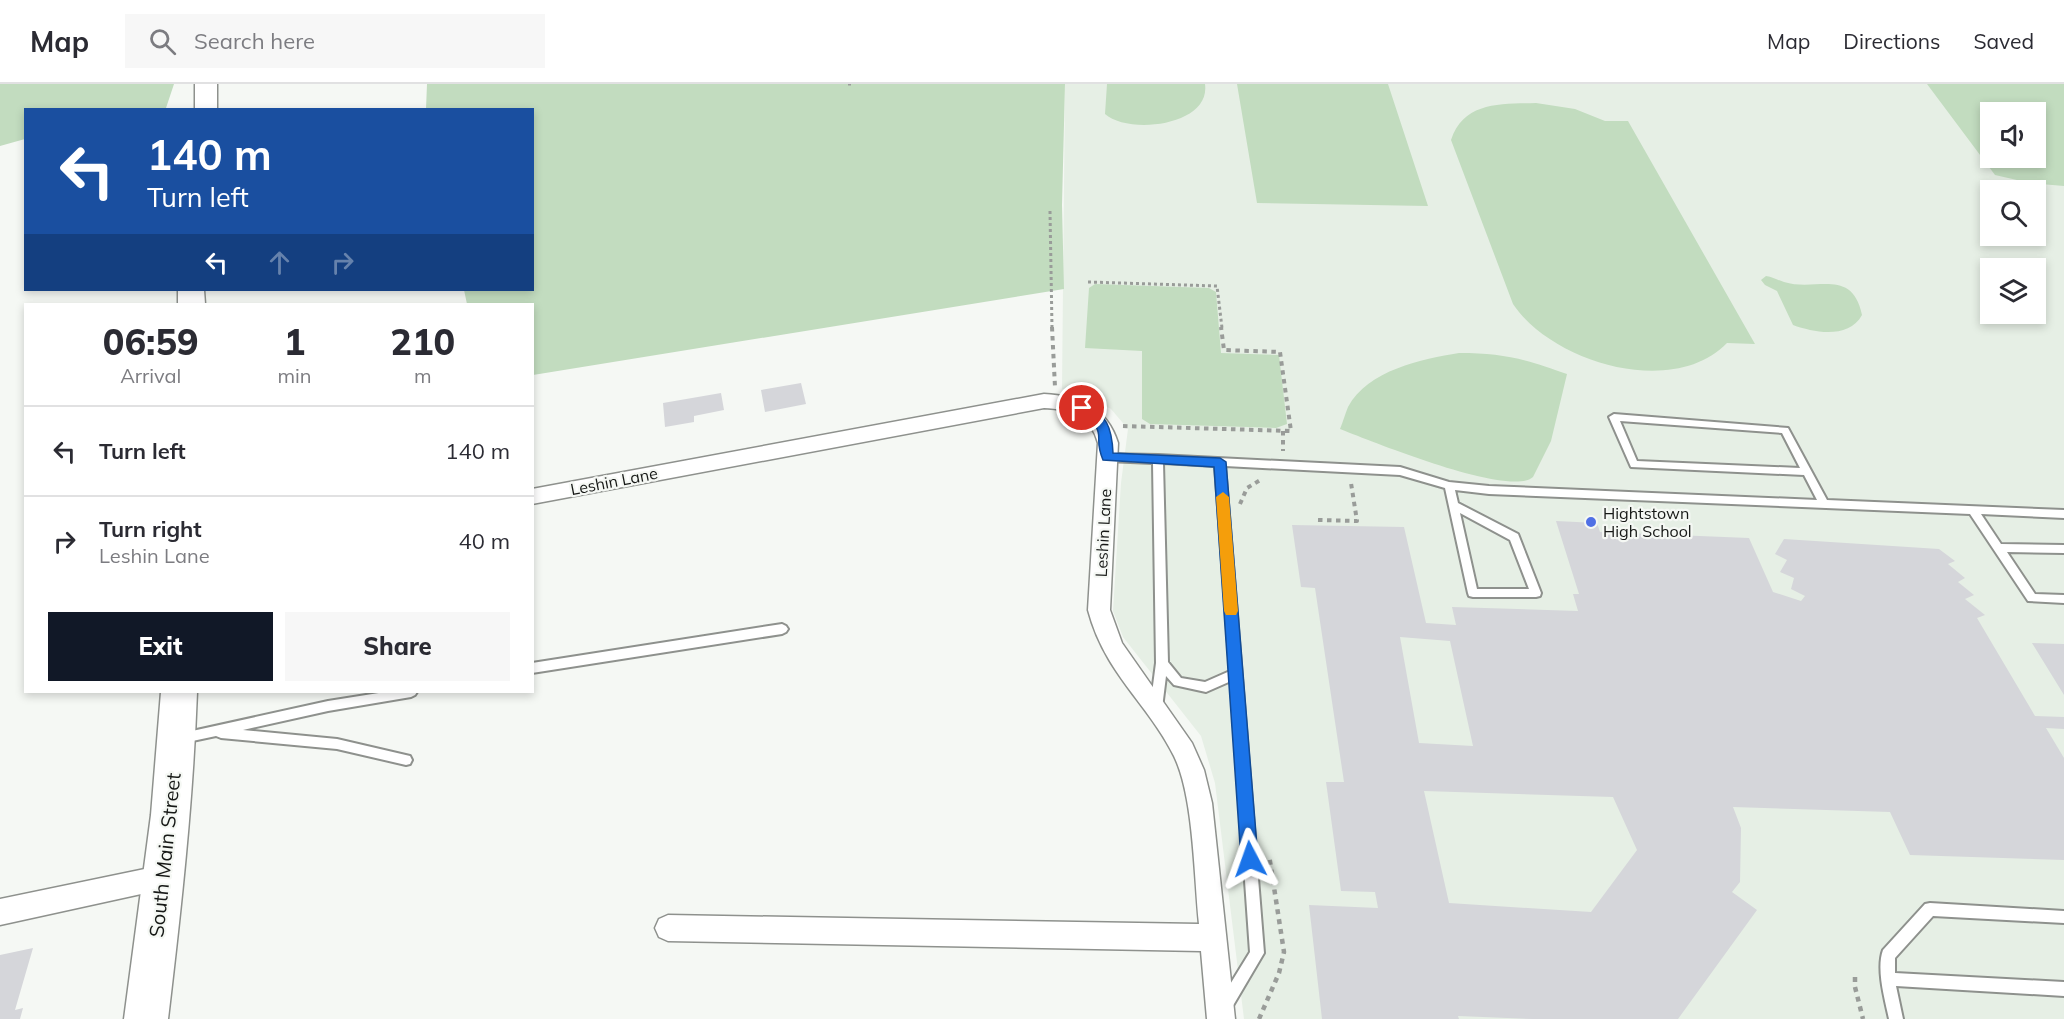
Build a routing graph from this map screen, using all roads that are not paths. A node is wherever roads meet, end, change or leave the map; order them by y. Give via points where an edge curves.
1 (206, 84) edge
2 (206, 108) edge
3 (1107, 457) junction
4 (1158, 459) junction
5 (1220, 462) junction
6 (1807, 472) junction
7 (1449, 486) junction
8 (534, 496) edge
9 (1824, 504) junction
10 (1453, 505) junction
11 (1973, 510) junction
12 (2064, 514) edge
13 (1999, 548) junction
14 (2064, 549) edge
15 (2064, 599) edge
16 (782, 629) dead end
17 (1162, 663) junction
18 (534, 668) edge
19 (1236, 673) junction
20 (179, 693) edge
21 (405, 693) edge
22 (1156, 709) junction
23 (194, 735) junction
24 (406, 760) dead end
25 (165, 877) junction
26 (0, 912) edge
27 (2064, 917) edge
28 (668, 928) dead end
29 (1213, 938) junction
30 (1888, 979) junction
31 (2064, 989) edge
32 (1221, 1016) edge
33 (146, 1019) edge
34 (1896, 1019) edge

1 - 2 main road
3 - 4 lane
3 - 8 street, Leshin Lane via 1106,431 1099,420 1073,405 1044,401
3 - 22 street, Leshin Lane via 1100,618 1114,652
4 - 5 lane
4 - 17 lane
5 - 7 lane via 1400,471
5 - 19 lane
6 - 6 lane via 1785,430 1614,417 1634,464
6 - 9 lane
7 - 9 lane
7 - 10 lane
9 - 11 lane
10 - 10 lane via 1473,593 1536,593 1514,537
11 - 12 lane
11 - 13 lane
13 - 14 lane
13 - 15 lane via 2032,598
16 - 18 lane
17 - 19 lane via 1178,682 1206,687
17 - 22 lane
19 - 32 lane via 1257,953
20 - 23 main road, South Main Street
21 - 23 lane
22 - 29 street, Leshin Lane via 1183,749 1194,774
23 - 24 lane via 337,744
23 - 25 main road, South Main Street
25 - 26 street
25 - 33 main road, South Main Street
27 - 30 lane via 1930,909 1888,955
28 - 29 street
29 - 32 street, Leshin Lane
30 - 31 lane
30 - 34 lane

